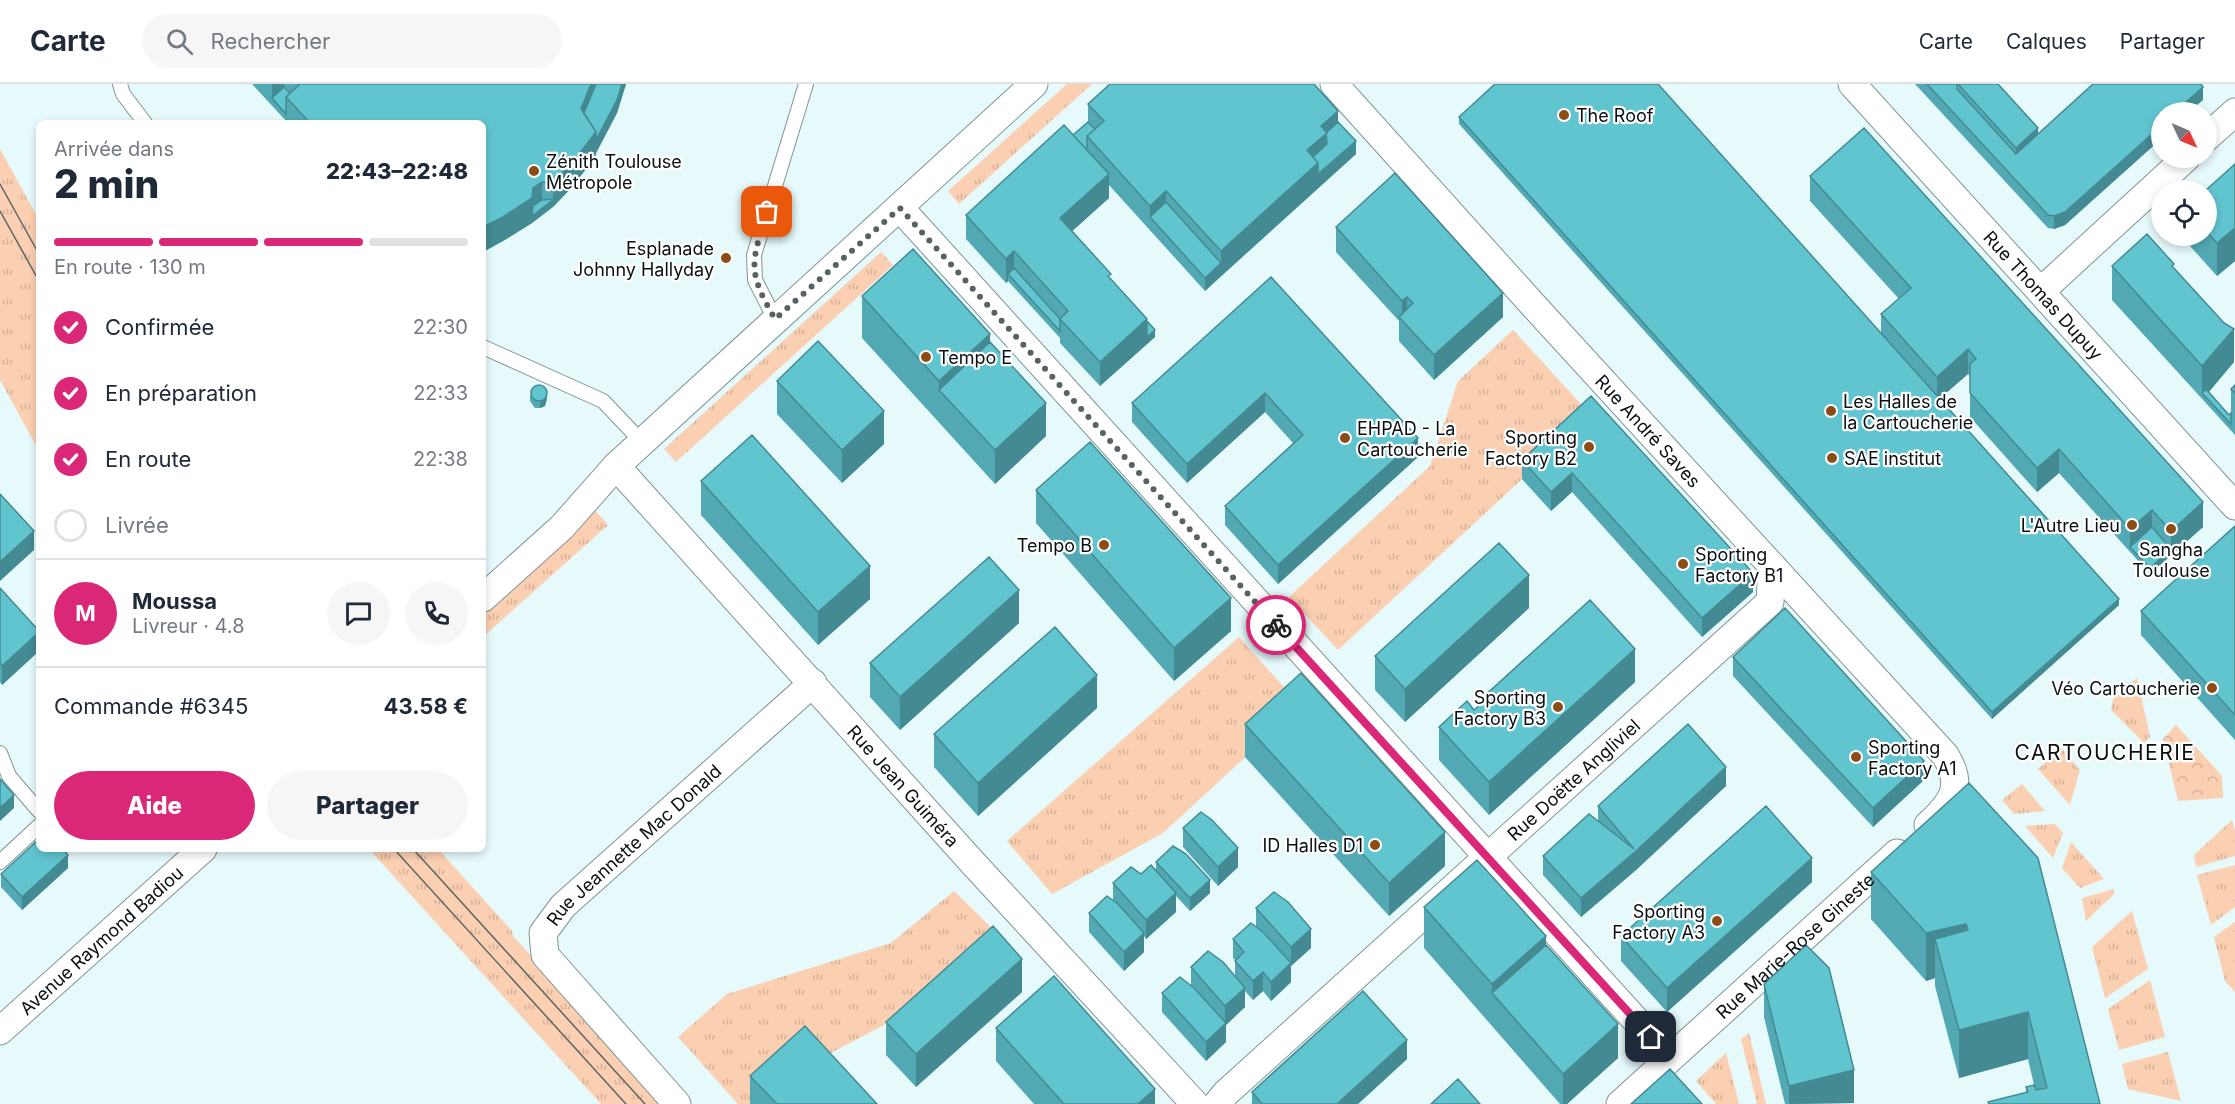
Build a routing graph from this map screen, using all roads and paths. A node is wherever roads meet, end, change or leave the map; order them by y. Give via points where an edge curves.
1 (120, 84) edge
2 (806, 84) edge
3 (1034, 84) edge
4 (1334, 84) edge
5 (1852, 84) edge
6 (2235, 112) edge
7 (143, 120) edge
8 (2217, 128) edge
9 (2175, 168) edge
10 (900, 208) junction
11 (2041, 291) junction
12 (775, 319) junction
13 (486, 348) edge
14 (642, 442) junction
15 (616, 466) junction
16 (2235, 506) edge
17 (1772, 566) junction
18 (486, 573) edge
19 (486, 595) edge
20 (813, 683) junction
21 (0, 753) edge
22 (1956, 780) joint
23 (36, 808) edge
24 (36, 829) edge
25 (176, 852) edge
26 (200, 852) edge
27 (1488, 858) junction
28 (0, 862) edge
29 (0, 1011) edge
30 (0, 1031) edge
31 (1670, 1058) junction
32 (677, 1104) edge
33 (1195, 1104) edge
34 (1217, 1104) edge
35 (1620, 1104) edge

1 - 7 lane
2 - 12 lane via 754,255 755,280
3 - 10 street
4 - 17 street, Rue André Saves
5 - 11 street, Rue Thomas Dupuy
6 - 8 street
9 - 11 street
10 - 12 street
10 - 27 street
11 - 16 street, Rue Thomas Dupuy
12 - 14 street
13 - 14 lane via 603,401
14 - 15 street
15 - 18 street via 549,516
15 - 19 street via 562,527
15 - 20 street, Rue Jean Guiméra
17 - 22 street, Rue André Saves via 1945,755
17 - 27 street, Rue Doëtte Angliviel via 1770,602
20 - 32 street, Rue Jeannette Mac Donald via 563,906 543,933 545,955
20 - 33 street, Rue Jean Guiméra
21 - 23 lane via 9,776
22 - 31 street, Rue Marie-Rose Gineste via 1952,798 1938,816
24 - 28 lane
25 - 29 street, Avenue Raymond Badiou
26 - 30 street, Avenue Raymond Badiou
27 - 31 street
27 - 34 street, Rue Doëtte Angliviel
31 - 35 street, Rue Marie-Rose Gineste

